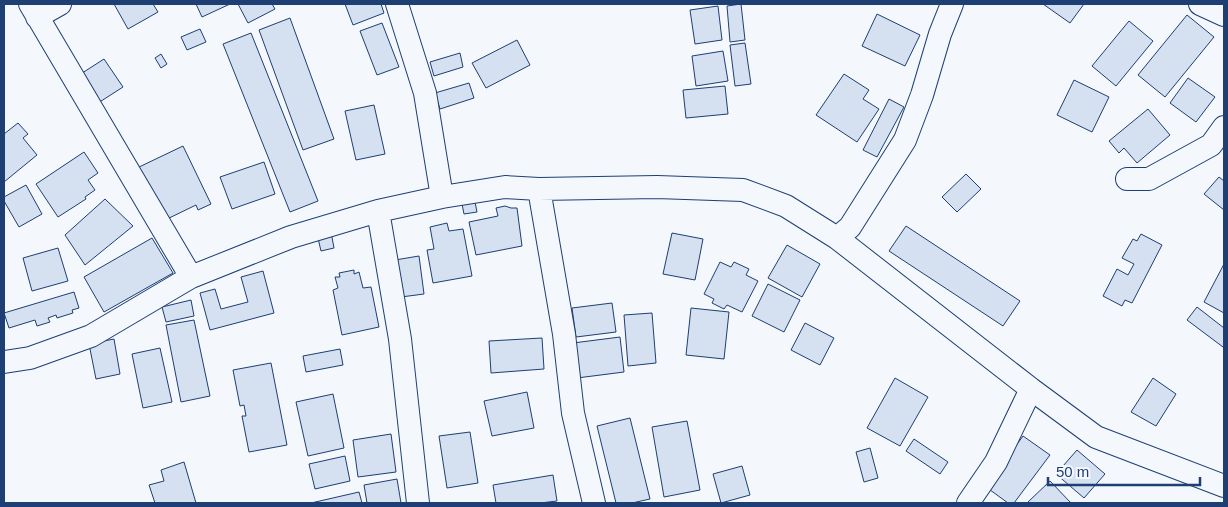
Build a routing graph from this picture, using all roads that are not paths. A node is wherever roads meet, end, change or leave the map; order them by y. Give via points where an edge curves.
1 (60, 4) edge
2 (397, 4) edge
3 (952, 4) edge
4 (1200, 4) edge
5 (33, 10) edge
6 (1224, 15) edge
7 (1224, 127) edge
8 (1127, 179) dead end
9 (538, 189) junction
10 (442, 197) junction
11 (378, 211) junction
12 (838, 238) junction
13 (191, 277) junction
14 (4, 362) edge
15 (1031, 390) junction
16 (1224, 486) edge
17 (418, 503) edge
18 (594, 503) edge
19 (968, 503) edge

1 - 5 street
2 - 10 street via 425,93
3 - 12 street via 904,140 850,227
4 - 6 street
5 - 13 street
7 - 8 street via 1211,145 1150,179
9 - 10 street via 505,187
9 - 12 street via 742,190 786,206
9 - 18 street via 564,334 573,413
10 - 11 street
11 - 13 street via 291,237
11 - 17 street via 400,339
12 - 15 street
13 - 14 street via 91,336 30,358
15 - 16 street via 1096,437
15 - 19 street via 996,462

